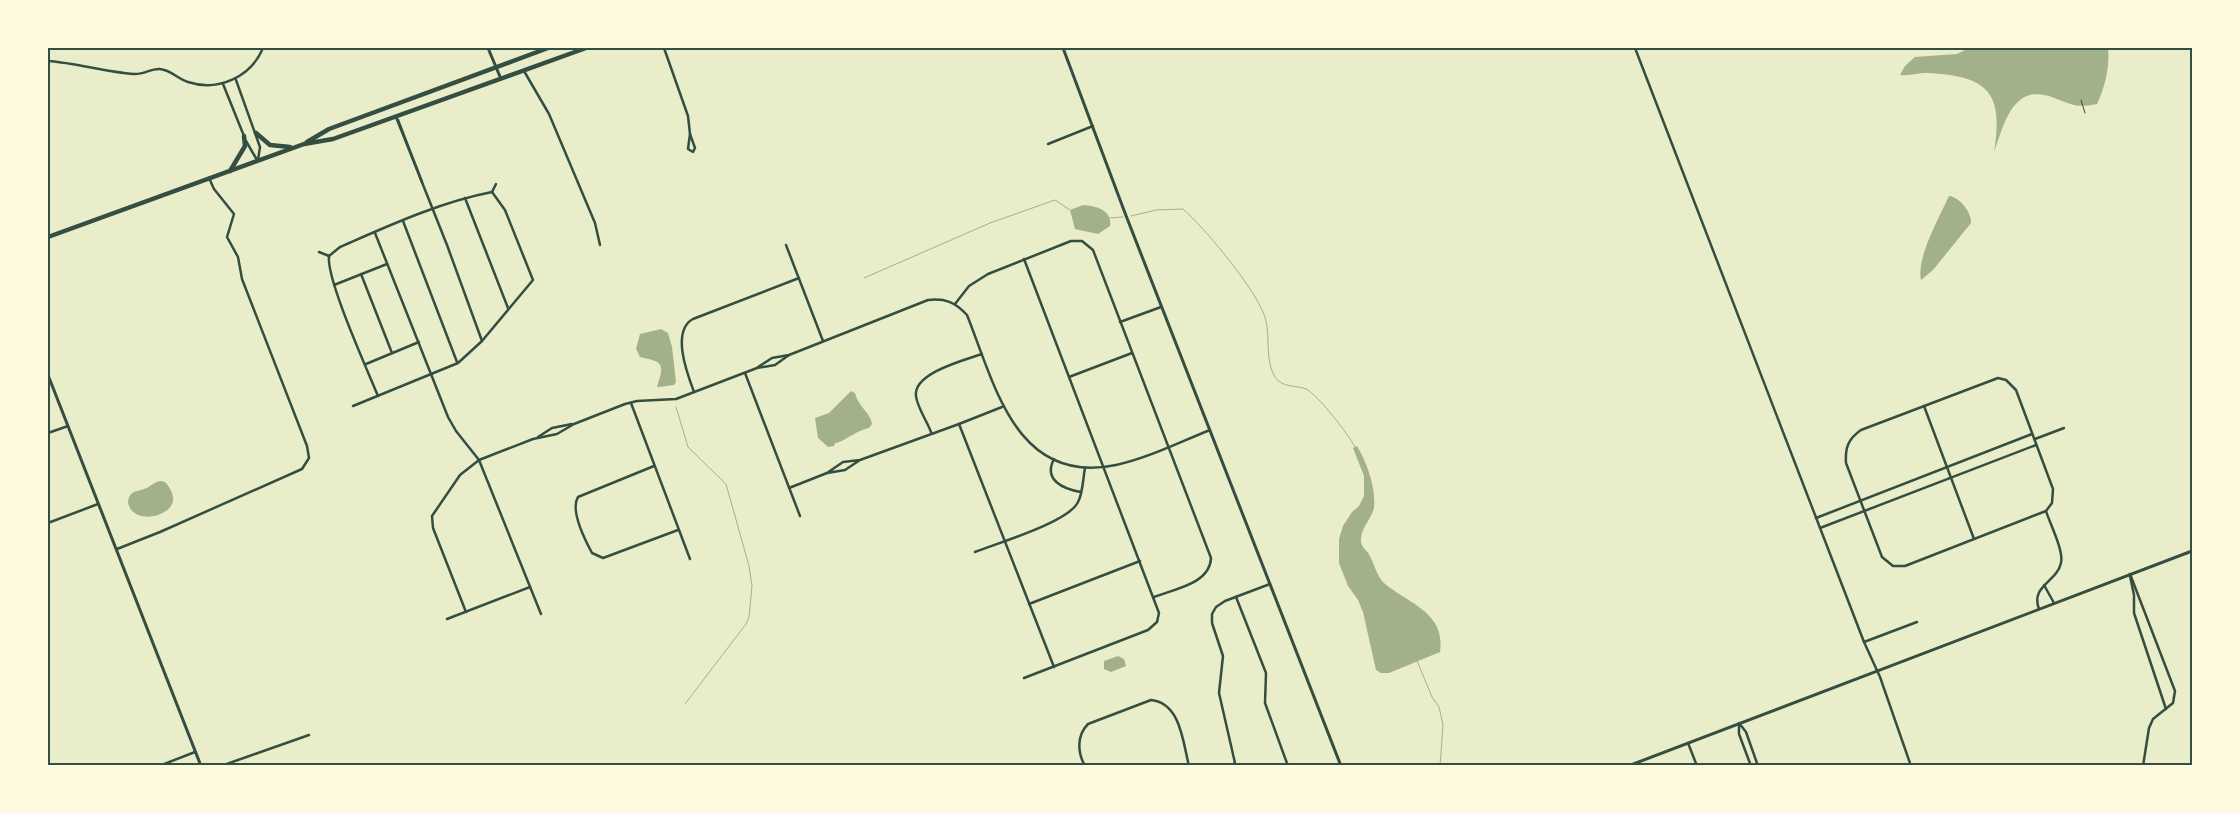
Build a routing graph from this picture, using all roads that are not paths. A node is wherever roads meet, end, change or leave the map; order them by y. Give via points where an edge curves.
1 (263, 48) edge
2 (488, 48) edge
3 (548, 48) edge
4 (586, 48) edge
5 (664, 48) edge
6 (1063, 48) edge
7 (1635, 48) edge
8 (48, 61) edge
9 (496, 67) junction
10 (524, 72) junction
11 (236, 79) junction
12 (501, 80) junction
13 (224, 84) junction
14 (396, 117) junction
15 (1093, 126) junction
16 (256, 133) junction
17 (690, 134) junction
18 (244, 136) junction
19 (304, 144) junction
20 (1048, 144) dead end
21 (294, 148) junction
22 (257, 161) junction
23 (230, 171) junction
24 (209, 178) junction
25 (496, 184) dead end
26 (492, 192) junction
27 (465, 198) junction
28 (432, 209) junction
29 (403, 221) junction
30 (375, 233) junction
31 (48, 237) edge
32 (600, 245) dead end
33 (786, 245) dead end
34 (319, 252) dead end
35 (329, 256) junction
36 (1024, 259) junction
37 (387, 264) junction
38 (361, 274) junction
39 (799, 278) junction
40 (334, 285) junction
41 (955, 304) junction
42 (1163, 306) junction
43 (508, 308) junction
44 (1120, 322) junction
45 (482, 341) junction
46 (823, 341) junction
47 (419, 342) junction
48 (392, 353) junction
49 (1132, 353) junction
50 (982, 354) junction
51 (789, 355) junction
52 (458, 363) junction
53 (366, 364) junction
54 (757, 368) junction
55 (745, 373) junction
56 (48, 375) edge
57 (431, 375) junction
58 (1069, 377) junction
59 (694, 392) junction
60 (378, 396) junction
61 (630, 402) junction
62 (353, 406) dead end
63 (1924, 406) junction
64 (1002, 407) junction
65 (574, 424) junction
66 (959, 424) junction
67 (68, 426) junction
68 (2064, 428) dead end
69 (1211, 429) junction
70 (931, 432) junction
71 (48, 433) edge
72 (2032, 434) junction
73 (533, 439) junction
74 (2035, 439) junction
75 (2036, 445) junction
76 (1168, 446) junction
77 (1054, 459) junction
78 (479, 460) junction
79 (860, 460) junction
80 (654, 466) junction
81 (1104, 466) junction
82 (1085, 468) junction
83 (1946, 468) junction
84 (827, 472) junction
85 (1950, 478) junction
86 (789, 488) junction
87 (1080, 492) junction
88 (1860, 501) junction
89 (98, 504) junction
90 (1864, 511) junction
91 (2046, 511) junction
92 (800, 516) dead end
93 (1816, 518) junction
94 (48, 523) edge
95 (1820, 528) junction
96 (678, 530) junction
97 (1974, 539) junction
98 (1004, 540) junction
99 (117, 549) junction
100 (2192, 551) edge
101 (975, 552) dead end
102 (690, 559) dead end
103 (1140, 561) junction
104 (2130, 574) junction
105 (1271, 584) junction
106 (2044, 585) junction
107 (530, 587) junction
108 (1154, 597) junction
109 (1236, 597) junction
110 (2054, 603) junction
111 (1029, 604) junction
112 (2039, 609) junction
113 (466, 612) junction
114 (541, 614) dead end
115 (447, 620) dead end
116 (1917, 622) dead end
117 (1864, 642) junction
118 (1054, 667) junction
119 (1876, 671) junction
120 (1024, 678) dead end
121 (2166, 709) junction
122 (1739, 723) junction
123 (309, 735) dead end
124 (1688, 742) junction
125 (196, 751) junction
126 (1236, 764) edge
127 (159, 766) edge
128 (201, 766) edge
129 (221, 766) edge
130 (1085, 766) edge
131 (1189, 766) edge
132 (1230, 766) edge
133 (1288, 766) edge
134 (1341, 766) edge
135 (1628, 766) edge
136 (1697, 766) edge
137 (1751, 766) edge
138 (1758, 766) edge
139 (1911, 766) edge
140 (2143, 766) edge

1 - 11 street via 252,66
2 - 9 street
3 - 9 main road
4 - 10 main road
5 - 17 street via 688,116
6 - 15 street
7 - 93 street
8 - 13 street via 133,74 158,69 188,82
9 - 12 street
9 - 19 main road via 329,129
10 - 12 main road
10 - 32 street via 549,114 595,223
11 - 13 street
11 - 16 street
12 - 14 main road
13 - 18 street
14 - 19 main road via 333,139
14 - 28 street
15 - 20 street
15 - 42 street
16 - 21 main road via 270,145
16 - 22 street via 260,147
17 - 17 street via 688,149 693,152 695,148
18 - 22 street
18 - 23 main road via 244,146
19 - 21 main road
21 - 22 main road
22 - 23 main road
23 - 24 main road
24 - 31 main road
24 - 99 street via 234,214 227,237 238,257 242,279 308,446 309,458 304,467 294,473
25 - 26 street
26 - 27 street
26 - 43 street via 504,210 533,280
27 - 28 street
27 - 43 street
28 - 29 street
28 - 45 street
29 - 30 street
29 - 52 street
30 - 35 street via 340,247
30 - 37 street
33 - 39 street
34 - 35 street
35 - 40 street
36 - 41 street via 994,270 969,286
36 - 44 street via 1068,242 1077,240 1087,244 1094,251
36 - 58 street
37 - 38 street
37 - 47 street
38 - 40 street
38 - 48 street
39 - 46 street
39 - 59 street via 693,319 684,326 681,337
40 - 53 street
41 - 46 street via 939,299 928,300
41 - 50 street via 966,315
42 - 44 street
42 - 69 street
43 - 45 street
44 - 49 street
45 - 52 street
46 - 51 street
47 - 48 street
47 - 57 street
48 - 53 street
49 - 58 street
49 - 76 street
50 - 64 street
50 - 70 street via 920,380 916,397
51 - 54 street via 775,365
51 - 54 street via 770,358
52 - 57 street
53 - 60 street
54 - 55 street
55 - 59 street
55 - 86 street
56 - 67 street
57 - 60 street
57 - 78 street via 451,424
58 - 81 street
59 - 61 street via 668,400
60 - 62 street
61 - 65 street
61 - 80 street
63 - 72 street via 1990,380 2006,380 2016,390
63 - 83 street
63 - 88 street via 1861,430 1848,443 1846,463
64 - 66 street
64 - 77 street via 1030,443
65 - 73 street via 557,434
65 - 73 street via 552,428
66 - 70 street
66 - 98 street
67 - 71 street
67 - 89 street
68 - 74 street
69 - 76 street
69 - 105 street
70 - 79 street
72 - 74 street
72 - 83 street
73 - 78 street
74 - 75 street
75 - 85 street
75 - 91 street via 2054,489 2052,502
76 - 81 street via 1129,462
76 - 108 street via 1210,552 1211,565 1202,578
77 - 82 street
77 - 87 street via 1050,470 1054,480 1065,489
78 - 107 street
78 - 113 street via 460,475 432,516 433,528
79 - 84 street via 843,462
79 - 84 street via 845,470
80 - 96 street
80 - 96 street via 578,497 574,508 586,541 592,553 603,558
81 - 82 street
81 - 103 street
82 - 87 street
83 - 85 street
83 - 88 street
84 - 86 street
85 - 90 street
85 - 97 street
86 - 92 street
87 - 98 street via 1078,502 1060,519
88 - 90 street
88 - 93 street
89 - 94 street
89 - 99 street
90 - 95 street
90 - 97 street via 1882,557 1892,566 1905,566
91 - 97 street
91 - 106 street via 2062,558 2060,567
93 - 95 street
95 - 117 street
96 - 102 street
98 - 101 street
98 - 111 street
99 - 125 street
100 - 104 street
103 - 108 street
103 - 111 street
104 - 110 street
104 - 121 street via 2134,613
104 - 121 street via 2174,687 2174,700
105 - 109 street
105 - 134 street
106 - 110 street
106 - 112 street via 2037,595
107 - 113 street
107 - 114 street
108 - 118 street via 1158,618 1154,626
109 - 126 street via 1216,607 1211,620 1223,656 1219,694
109 - 133 street via 1266,673 1265,703
110 - 112 street
111 - 118 street
112 - 119 street
113 - 115 street
116 - 117 street
117 - 119 street
118 - 120 street
119 - 122 street
119 - 139 street
121 - 140 street via 2153,719 2149,728
122 - 124 street
122 - 137 street via 1739,734
122 - 138 street via 1746,732
123 - 129 street
124 - 135 street
124 - 136 street
125 - 127 street
125 - 128 street
126 - 132 street
130 - 131 street via 1080,742 1088,724 1150,700 1161,703 1174,714

